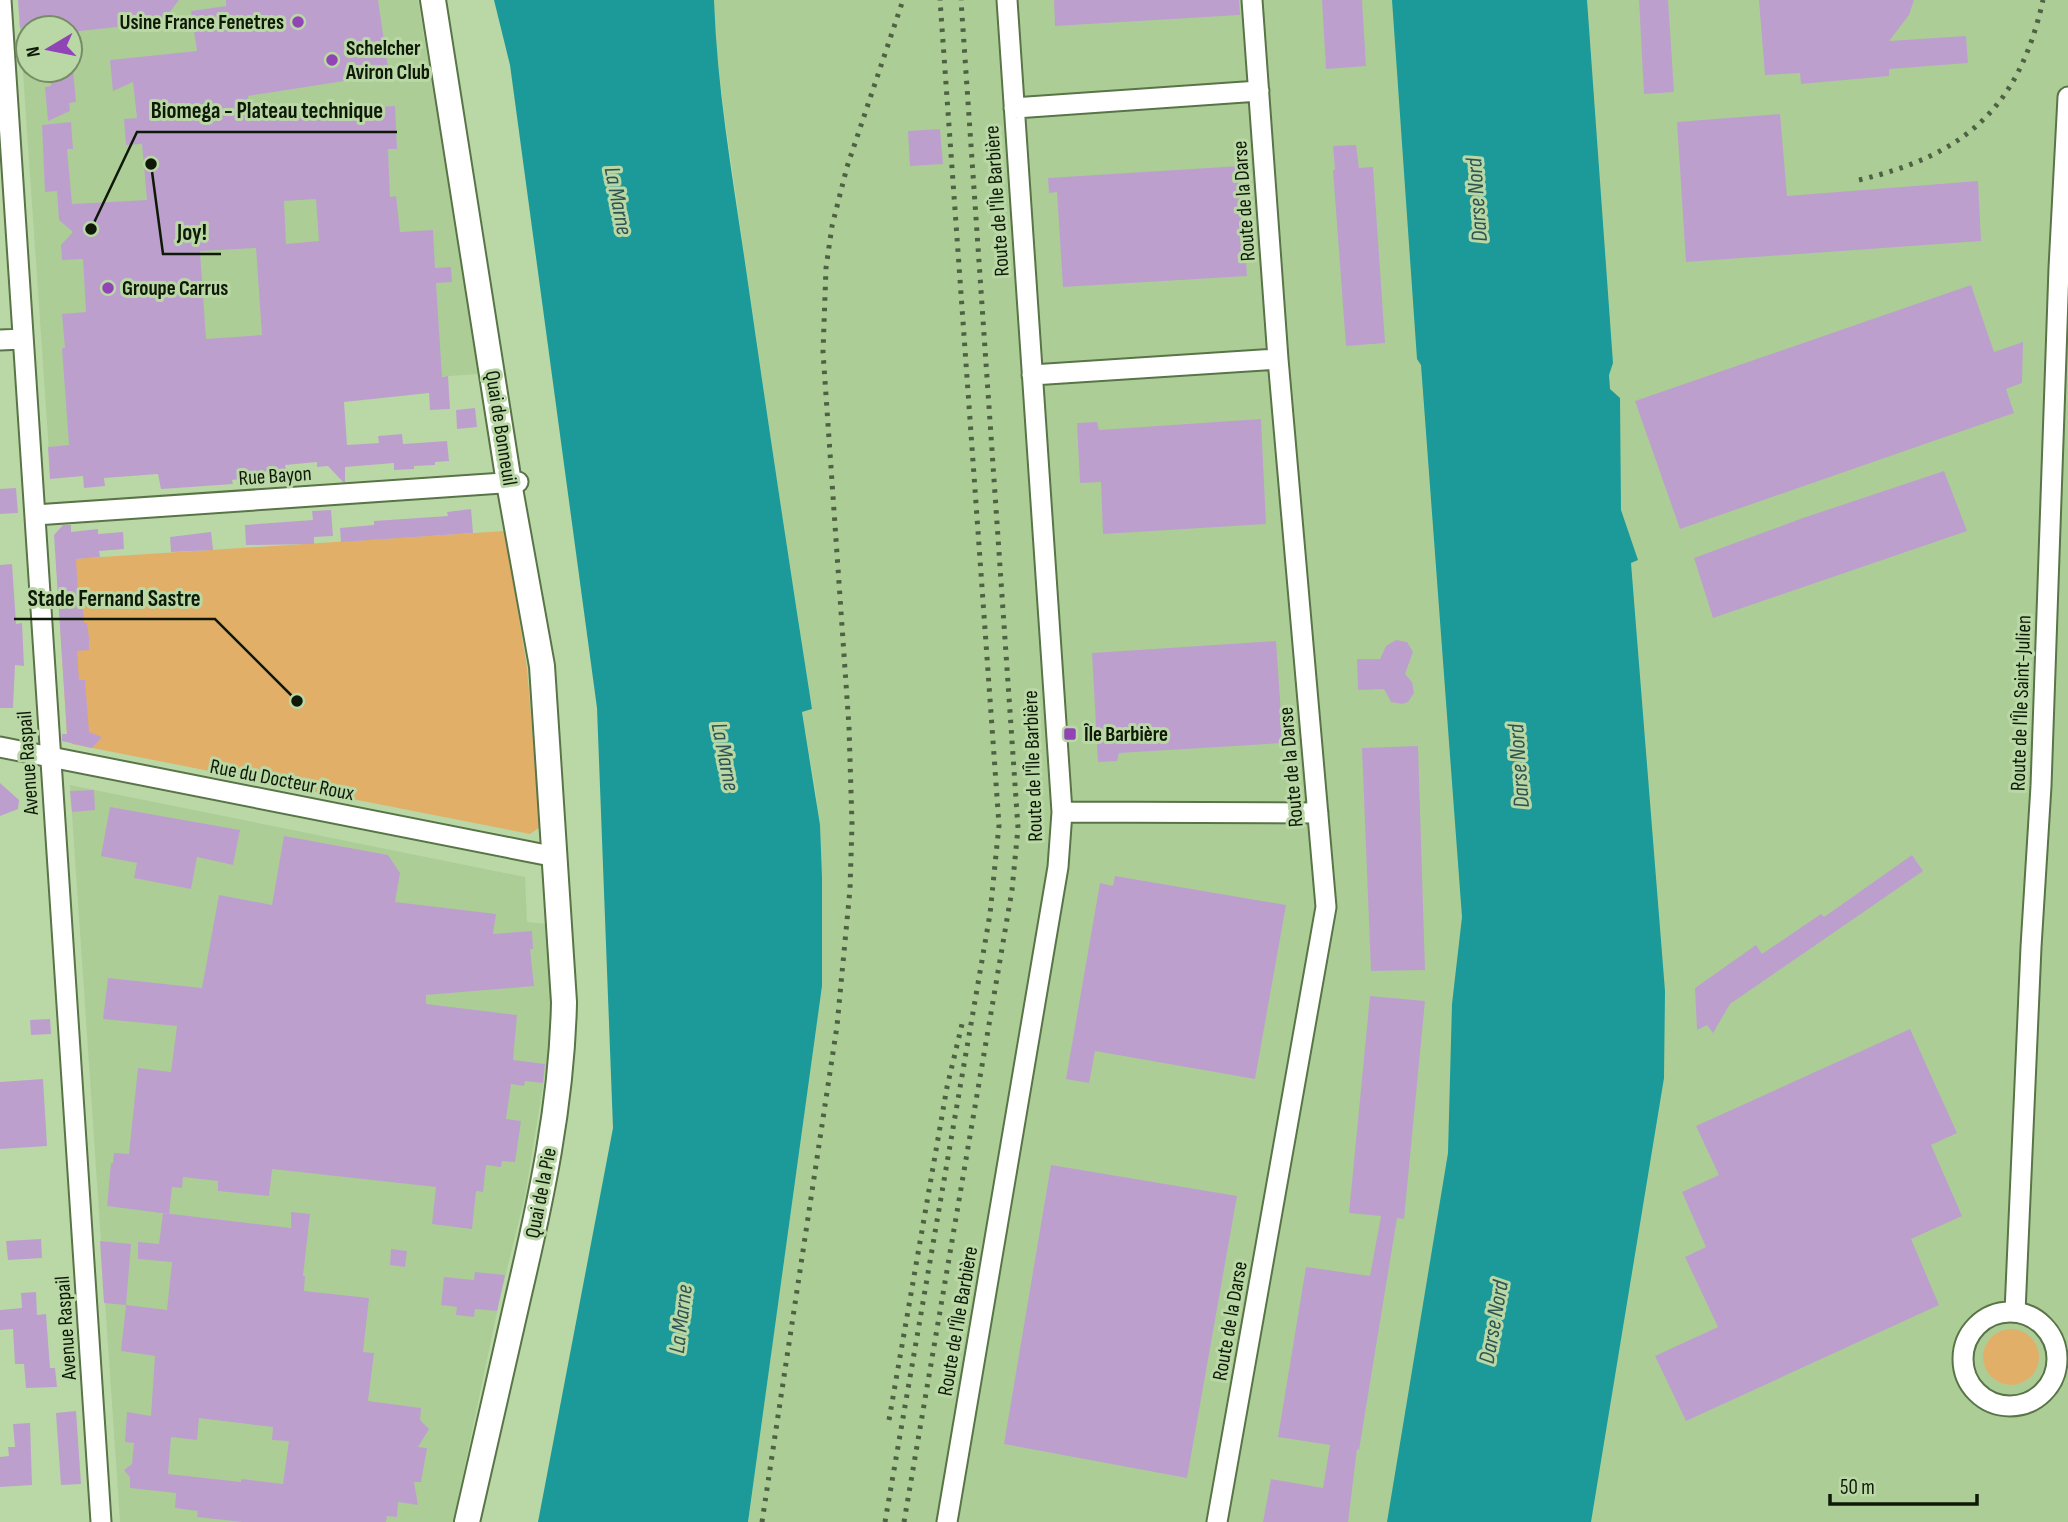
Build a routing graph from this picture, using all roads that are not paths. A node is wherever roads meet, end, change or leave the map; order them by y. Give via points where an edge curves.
1 (1, 0) edge
2 (433, 0) edge
3 (1007, 0) edge
4 (1252, 0) edge
5 (1259, 91) junction
6 (4, 92) edge
7 (2068, 97) edge
8 (1014, 108) junction
9 (23, 339) junction
10 (0, 340) edge
11 (1278, 359) junction
12 (1032, 375) junction
13 (514, 482) junction
14 (35, 515) junction
15 (0, 747) edge
16 (51, 757) junction
17 (1062, 812) junction
18 (1318, 813) junction
19 (556, 857) junction
20 (2015, 1312) junction
21 (101, 1522) edge
22 (467, 1522) edge
23 (947, 1522) edge
24 (1217, 1522) edge

1 - 6 street, Avenue Raspail
2 - 13 street, Quai de Bonneuil
3 - 8 street, Route de l'Île Barbière
4 - 5 street, Route de la Darse
5 - 8 street
5 - 11 street, Route de la Darse
6 - 9 street, Avenue Raspail
7 - 20 street, Route de l'Île Saint-Julien
8 - 12 street, Route de l'Île Barbière
9 - 10 street
9 - 14 street, Avenue Raspail
11 - 12 street
11 - 18 street, Route de la Darse
12 - 17 street, Route de l'Île Barbière
13 - 14 street, Rue Bayon
13 - 19 street, Quai de Bonneuil via 542,666
14 - 16 street, Avenue Raspail
15 - 16 street, Rue du Docteur Roux
16 - 19 street, Rue du Docteur Roux
16 - 21 street, Avenue Raspail
17 - 18 street
17 - 23 street, Route de l'Île Barbière via 1058,867
18 - 24 street, Route de la Darse via 1326,906
19 - 22 street, Quai de la Pie via 564,1002 553,1132
20 - 20 street via 2000,1313 1980,1323 1963,1354 1966,1376 1979,1395 2005,1407 2043,1395 2057,1367 2052,1336 2042,1323

